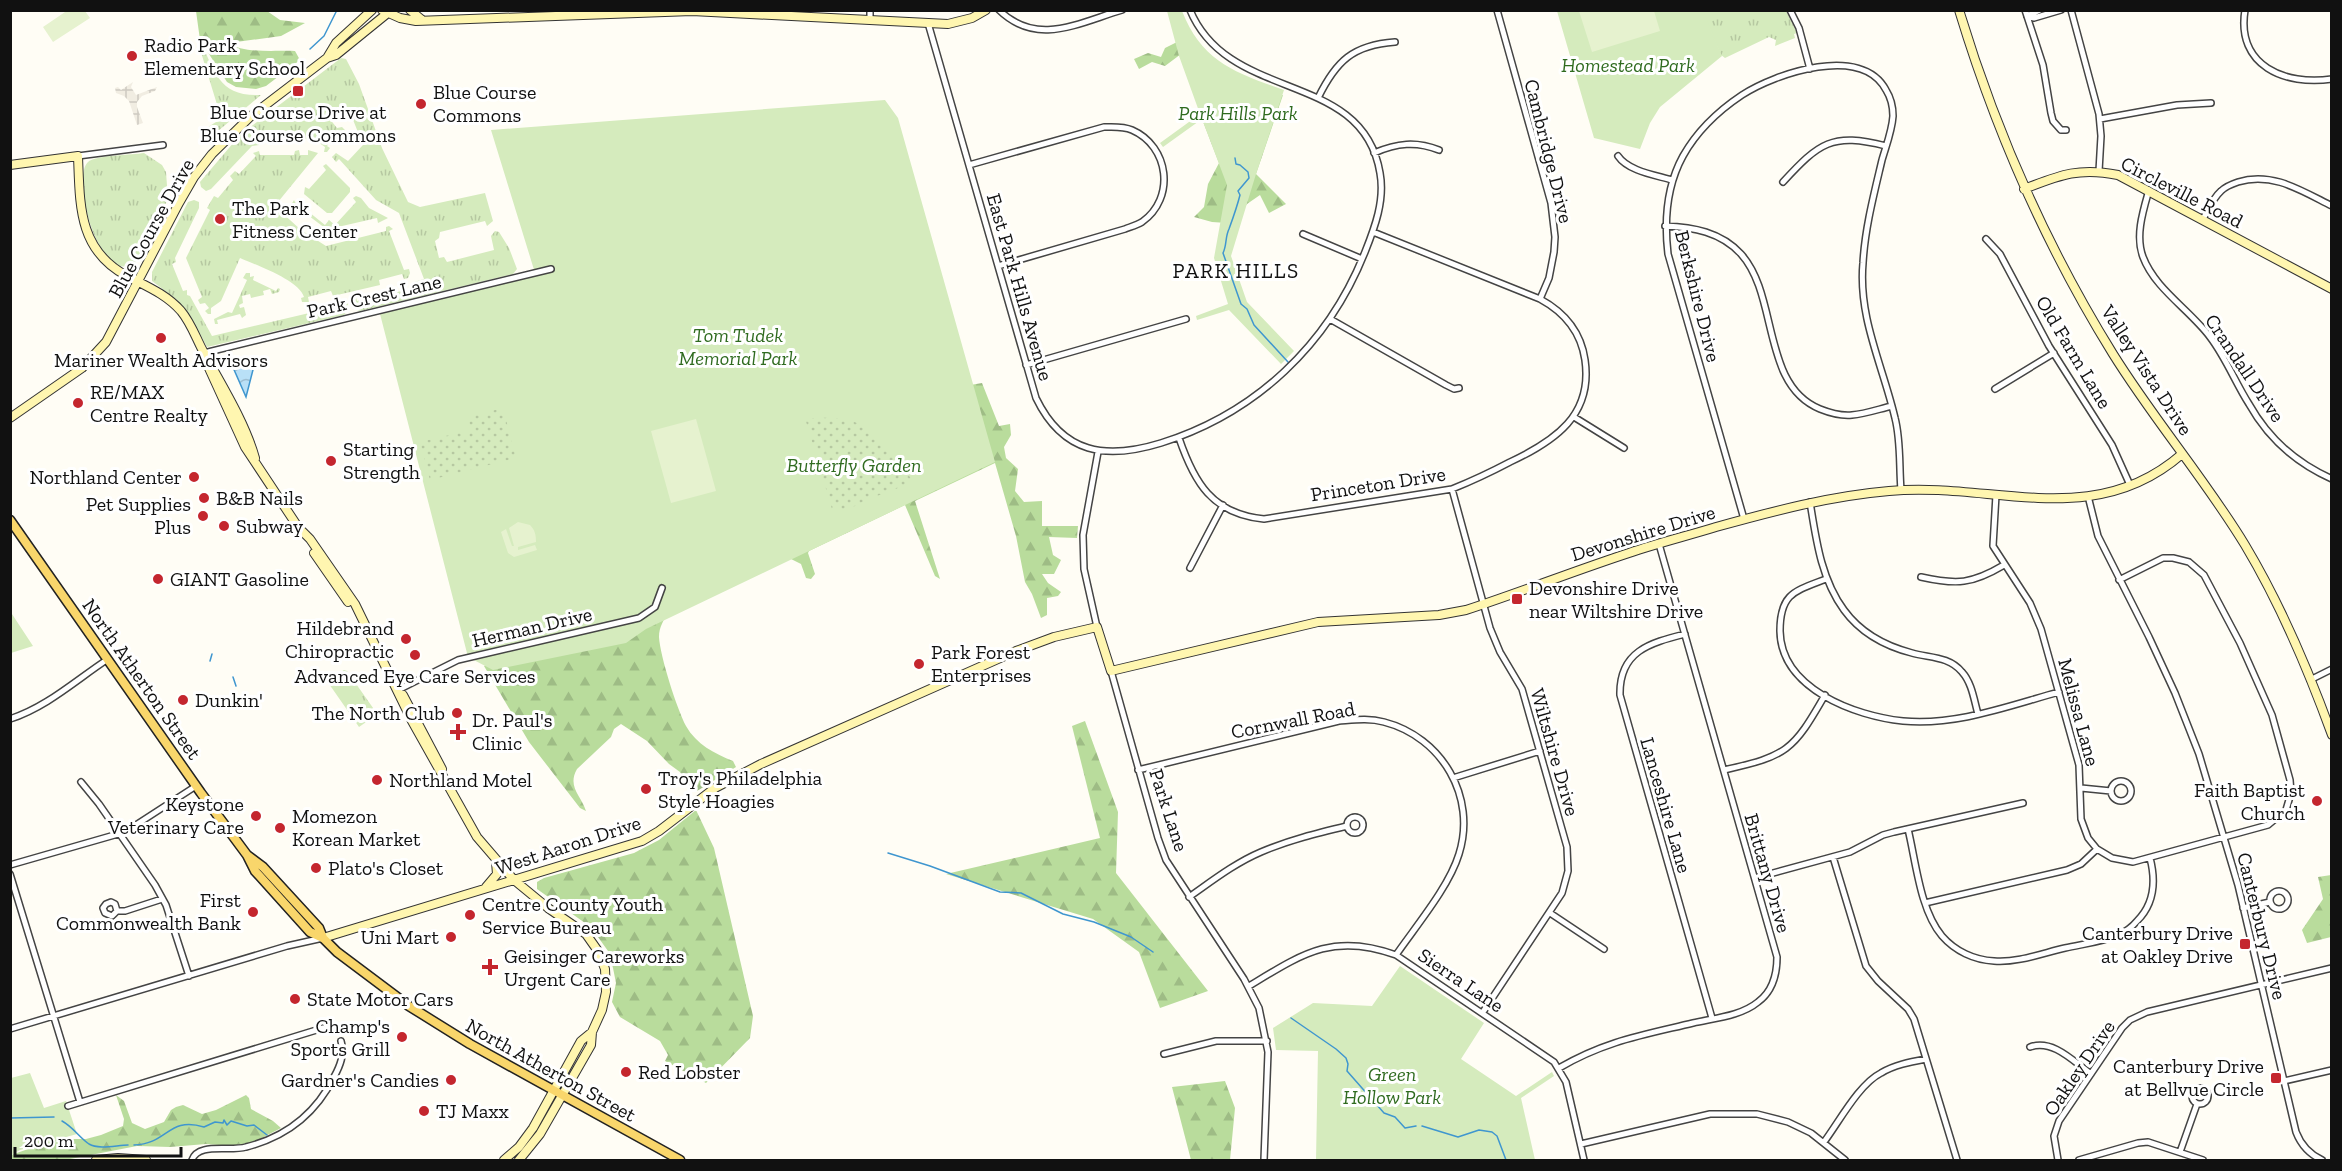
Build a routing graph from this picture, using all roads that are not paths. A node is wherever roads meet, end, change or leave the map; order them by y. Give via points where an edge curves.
1 (360, 10) edge
2 (372, 10) edge
3 (410, 10) edge
4 (986, 10) edge
5 (999, 10) edge
6 (1122, 10) edge
7 (1190, 10) edge
8 (1497, 10) edge
9 (1790, 10) edge
10 (1959, 10) edge
11 (2040, 10) edge
12 (2061, 10) edge
13 (2071, 10) edge
14 (2245, 10) edge
15 (386, 11) edge
16 (2026, 13) edge
17 (870, 15) edge
18 (425, 21) junction
19 (928, 23) junction
20 (357, 24) junction
21 (1395, 42) dead end
22 (327, 58) junction
23 (1810, 69) junction
24 (2331, 79) edge
25 (1318, 98) junction
26 (2211, 103) dead end
27 (2100, 119) junction
28 (2066, 130) dead end
29 (164, 145) dead end
30 (1886, 146) junction
31 (1439, 150) dead end
32 (1374, 153) junction
33 (78, 156) junction
34 (1617, 156) dead end
35 (10, 165) edge
36 (969, 165) junction
37 (2098, 171) junction
38 (1672, 180) junction
39 (1783, 182) dead end
40 (2024, 189) junction
41 (2149, 190) junction
42 (2331, 206) edge
43 (2203, 219) junction
44 (1665, 226) junction
45 (1373, 232) junction
46 (1303, 234) dead end
47 (1986, 239) dead end
48 (1362, 260) junction
49 (998, 266) junction
50 (551, 269) dead end
51 (138, 282) junction
52 (2331, 289) edge
53 (1540, 299) junction
54 (1330, 319) junction
55 (1186, 320) dead end
56 (204, 353) junction
57 (2054, 353) junction
58 (1026, 365) junction
59 (1460, 388) dead end
60 (1995, 388) dead end
61 (1892, 406) junction
62 (1574, 417) junction
63 (10, 418) edge
64 (1179, 438) junction
65 (1624, 448) dead end
66 (1098, 452) junction
67 (2182, 454) junction
68 (2331, 479) edge
69 (2130, 485) junction
70 (1452, 489) junction
71 (1901, 490) junction
72 (1996, 495) junction
73 (2088, 496) junction
74 (1810, 502) junction
75 (1223, 505) junction
76 (1744, 519) junction
77 (10, 520) edge
78 (1659, 544) junction
79 (2004, 565) junction
80 (1190, 568) dead end
81 (1921, 577) dead end
82 (1826, 579) junction
83 (2119, 580) junction
84 (662, 588) dead end
85 (1484, 604) junction
86 (1097, 627) junction
87 (1685, 634) junction
88 (108, 659) junction
89 (2331, 669) edge
90 (1110, 671) junction
91 (2310, 680) junction
92 (398, 690) junction
93 (2059, 692) junction
94 (1825, 695) junction
95 (1978, 714) junction
96 (10, 719) edge
97 (2331, 735) edge
98 (1540, 751) junction
99 (1138, 770) junction
100 (1724, 770) junction
101 (1453, 778) junction
102 (81, 782) dead end
103 (196, 786) junction
104 (2081, 788) junction
105 (2111, 791) dead end
106 (2023, 803) dead end
107 (1347, 826) dead end
108 (1908, 829) junction
109 (119, 834) junction
110 (2224, 837) junction
111 (2097, 849) junction
112 (1833, 857) junction
113 (494, 858) junction
114 (2150, 858) junction
115 (10, 865) edge
116 (541, 872) junction
117 (10, 874) edge
118 (1755, 878) junction
119 (514, 880) junction
120 (482, 890) junction
121 (1189, 897) junction
122 (162, 899) junction
123 (536, 899) junction
124 (2270, 902) dead end
125 (1925, 903) junction
126 (2243, 908) junction
127 (117, 911) dead end
128 (1550, 913) junction
129 (323, 938) junction
130 (1604, 949) dead end
131 (1396, 955) junction
132 (2331, 968) edge
133 (189, 976) junction
134 (2261, 984) junction
135 (1249, 986) junction
136 (1483, 1012) junction
137 (54, 1016) junction
138 (1712, 1018) junction
139 (323, 1028) dead end
140 (10, 1029) edge
141 (592, 1032) junction
142 (341, 1041) dead end
143 (1267, 1041) junction
144 (2030, 1047) dead end
145 (1164, 1054) dead end
146 (1926, 1059) junction
147 (1559, 1068) junction
148 (2331, 1070) edge
149 (2091, 1074) junction
150 (2284, 1081) junction
151 (553, 1090) junction
152 (562, 1095) junction
153 (80, 1102) junction
154 (2197, 1104) dead end
155 (68, 1107) dead end
156 (1824, 1142) junction
157 (1581, 1144) junction
158 (2180, 1152) junction
159 (96, 1161) edge
160 (146, 1161) edge
161 (192, 1161) edge
162 (504, 1161) edge
163 (519, 1161) edge
164 (680, 1161) edge
165 (1264, 1161) edge
166 (1584, 1161) edge
167 (1845, 1161) edge
168 (1957, 1161) edge
169 (2058, 1161) edge
170 (2079, 1161) edge
171 (2203, 1161) edge
172 (2322, 1161) edge

1 - 20 street
2 - 20 street, Blue Course Drive
3 - 18 street
4 - 19 street via 957,23
5 - 6 street via 1017,25 1043,32
7 - 25 street, East Park Hills Avenue via 1202,33 1227,57
8 - 53 street, Cambridge Drive via 1551,203 1554,252
9 - 23 street
10 - 40 street, Valley Vista Drive via 1983,86
11 - 16 street
12 - 16 street via 2034,18
13 - 27 street, Circleville Road
14 - 24 street via 2243,28 2248,46 2269,70 2292,79
15 - 18 street via 407,20
15 - 22 street, Blue Course Drive via 336,56
16 - 28 street via 2043,65 2053,121
17 - 18 street via 692,11
17 - 19 street
19 - 36 street, East Park Hills Avenue
20 - 22 street, Blue Course Drive via 336,43
21 - 25 street via 1368,46 1346,56 1332,71
22 - 51 street, Blue Course Drive via 251,116 212,154 186,190
23 - 30 street, Berkshire Drive via 1857,66 1883,84 1893,115
23 - 38 street, Berkshire Drive via 1747,92 1714,117 1691,143
25 - 32 street, East Park Hills Avenue via 1337,107 1356,124
26 - 27 street
27 - 37 street, Circleville Road
29 - 33 street
30 - 39 street via 1854,139 1825,145 1807,156
30 - 61 street, Berkshire Drive via 1862,265 1869,331
31 - 32 street via 1402,144
32 - 45 street, East Park Hills Avenue via 1381,198
33 - 35 street
33 - 51 street via 81,212 88,236 106,261
34 - 38 street via 1632,167
36 - 49 street, East Park Hills Avenue
36 - 49 street via 1114,127 1134,130 1150,142 1163,167 1161,198 1142,222
37 - 40 street via 2071,173
37 - 41 street, Circleville Road via 2118,175
38 - 44 street, Berkshire Drive
40 - 67 street, Valley Vista Drive via 2101,333
41 - 43 street, Circleville Road
41 - 68 street, Crandall Drive via 2140,229 2143,256 2150,270 2209,336 2249,405 2277,443
42 - 43 street via 2292,185 2250,179 2221,191
43 - 52 street, Circleville Road
44 - 61 street via 1696,228 1714,234 1747,261 1757,281 1785,376 1805,401 1842,415
44 - 76 street, Berkshire Drive via 1673,274
45 - 48 street, East Park Hills Avenue
45 - 53 street, Princeton Drive
46 - 48 street
47 - 57 street, Old Farm Lane via 2000,254
48 - 54 street, East Park Hills Avenue
49 - 58 street, East Park Hills Avenue
50 - 56 street, Park Crest Lane
51 - 56 street via 181,311
51 - 63 street, Blue Course Drive via 114,330 94,357
53 - 62 street, Princeton Drive via 1567,319 1584,352 1585,386
54 - 59 street via 1446,385
54 - 64 street, East Park Hills Avenue via 1275,381 1235,410
55 - 58 street
56 - 92 street via 255,458 324,568 360,616
57 - 60 street
57 - 69 street, Old Farm Lane via 2112,445
58 - 66 street, East Park Hills Avenue via 1036,398 1050,423 1071,441
61 - 71 street, Berkshire Drive via 1898,433
62 - 65 street
62 - 70 street, Princeton Drive via 1539,447
64 - 66 street, East Park Hills Avenue via 1128,452
64 - 75 street, Princeton Drive via 1199,485
66 - 86 street, Park Lane via 1083,535 1084,569
67 - 69 street, Devonshire Drive via 2164,469
67 - 91 street, Valley Vista Drive via 2256,564
69 - 73 street, Devonshire Drive
70 - 75 street, Princeton Drive via 1264,519
70 - 85 street, Wiltshire Drive
71 - 72 street, Devonshire Drive
71 - 74 street, Devonshire Drive
72 - 73 street, Devonshire Drive via 2047,500
72 - 79 street, Melissa Lane via 1993,546
73 - 83 street, Canterbury Drive via 2098,536
74 - 76 street, Devonshire Drive
74 - 82 street
75 - 80 street
76 - 78 street, Devonshire Drive
77 - 88 main road, North Atherton Street
78 - 85 street, Devonshire Drive
78 - 87 street, Brittany Drive
79 - 81 street via 1970,581 1955,583
79 - 93 street, Melissa Lane via 2035,615
82 - 94 street via 1793,592 1780,615 1780,635 1787,659 1801,678
82 - 95 street via 1844,610 1868,634 1897,649 1941,658 1959,668 1969,683
83 - 110 street, Canterbury Drive via 2193,737
83 - 110 street via 2163,558 2182,560 2197,568 2224,611 2268,705 2290,780 2290,800 2281,816 2268,825
84 - 92 street, Herman Drive via 655,607 639,618 458,660
85 - 90 street, Devonshire Drive via 1450,614 1318,622
85 - 98 street, Wiltshire Drive via 1494,640 1522,689
86 - 90 street, Park Lane
86 - 116 street, West Aaron Drive via 1054,637 909,696 715,788 642,841
87 - 100 street, Brittany Drive
87 - 138 street, Lanceshire Lane via 1655,642 1637,652 1622,675 1620,695
88 - 96 street via 29,712
88 - 103 main road, North Atherton Street
89 - 91 street
90 - 99 street, Park Lane
91 - 97 street, Valley Vista Drive
92 - 113 street via 409,703 472,830
93 - 95 street
93 - 104 street, Melissa Lane via 2079,765
94 - 95 street via 1867,714 1900,721 1942,721
94 - 100 street via 1804,732 1787,749 1767,759
98 - 101 street
98 - 128 street, Wiltshire Drive via 1568,859 1565,883
99 - 101 street, Cornwall Road via 1357,719 1384,722 1413,734 1434,750
99 - 121 street, Park Lane via 1158,838 1174,875
100 - 118 street, Brittany Drive
101 - 131 street, Cornwall Road via 1464,813 1460,853 1447,880
102 - 109 street
103 - 109 street
103 - 129 main road, North Atherton Street via 255,871 310,932
104 - 105 street
104 - 111 street, Melissa Lane via 2083,828
106 - 108 street
107 - 121 street via 1263,851
108 - 112 street via 1882,835
108 - 125 street
109 - 115 street
109 - 122 street
110 - 114 street
110 - 126 street, Canterbury Drive
111 - 114 street via 2127,862
111 - 125 street via 2081,864 2067,870
112 - 118 street
112 - 146 street via 1862,957 1878,981 1908,1009
113 - 119 street
113 - 120 street via 498,874
114 - 125 street via 2154,876 2150,900 2143,915 2125,931 2012,960 1983,960 1957,949 1936,928
116 - 119 street, West Aaron Drive
116 - 123 street via 532,883
117 - 137 street
118 - 138 street, Brittany Drive via 1776,957 1775,975 1769,991 1758,1003
119 - 120 street, West Aaron Drive
119 - 123 street
120 - 129 street, West Aaron Drive
121 - 135 street, Park Lane
122 - 127 street
122 - 133 street
123 - 141 street via 586,934 601,956 606,975 605,998
124 - 126 street
126 - 134 street, Canterbury Drive
128 - 130 street
128 - 136 street, Wiltshire Drive
129 - 133 street, West Aaron Drive
129 - 151 main road, North Atherton Street via 409,1006
131 - 135 street, Sierra Lane via 1367,946 1327,947 1294,959
131 - 136 street, Sierra Lane
132 - 134 street, Oakley Drive
133 - 137 street, West Aaron Drive
134 - 149 street, Oakley Drive via 2139,1014 2122,1028
134 - 150 street, Canterbury Drive
135 - 143 street, Park Lane
136 - 147 street, Sierra Lane
137 - 140 street, West Aaron Drive
137 - 153 street
138 - 147 street, Brittany Drive via 1618,1040
139 - 153 street
141 - 151 street via 581,1041
141 - 152 street via 591,1045
142 - 161 street via 342,1058 330,1085 315,1107 294,1126 264,1143 241,1149 200,1150
143 - 145 street via 1216,1041
143 - 165 street, Park Lane
144 - 149 street via 2049,1046
146 - 156 street via 1894,1067 1866,1084
146 - 168 street
147 - 157 street, Sierra Lane
148 - 150 street
149 - 169 street, Oakley Drive via 2055,1131
150 - 172 street, Canterbury Drive via 2299,1140
151 - 152 main road, North Atherton Street
151 - 162 street via 524,1140
152 - 163 street
152 - 164 main road, North Atherton Street
153 - 155 street
154 - 158 street
156 - 157 street via 1780,1120 1734,1113 1710,1114
156 - 167 street
157 - 166 street, Sierra Lane
158 - 170 street via 2138,1143
158 - 171 street
159 - 160 street

